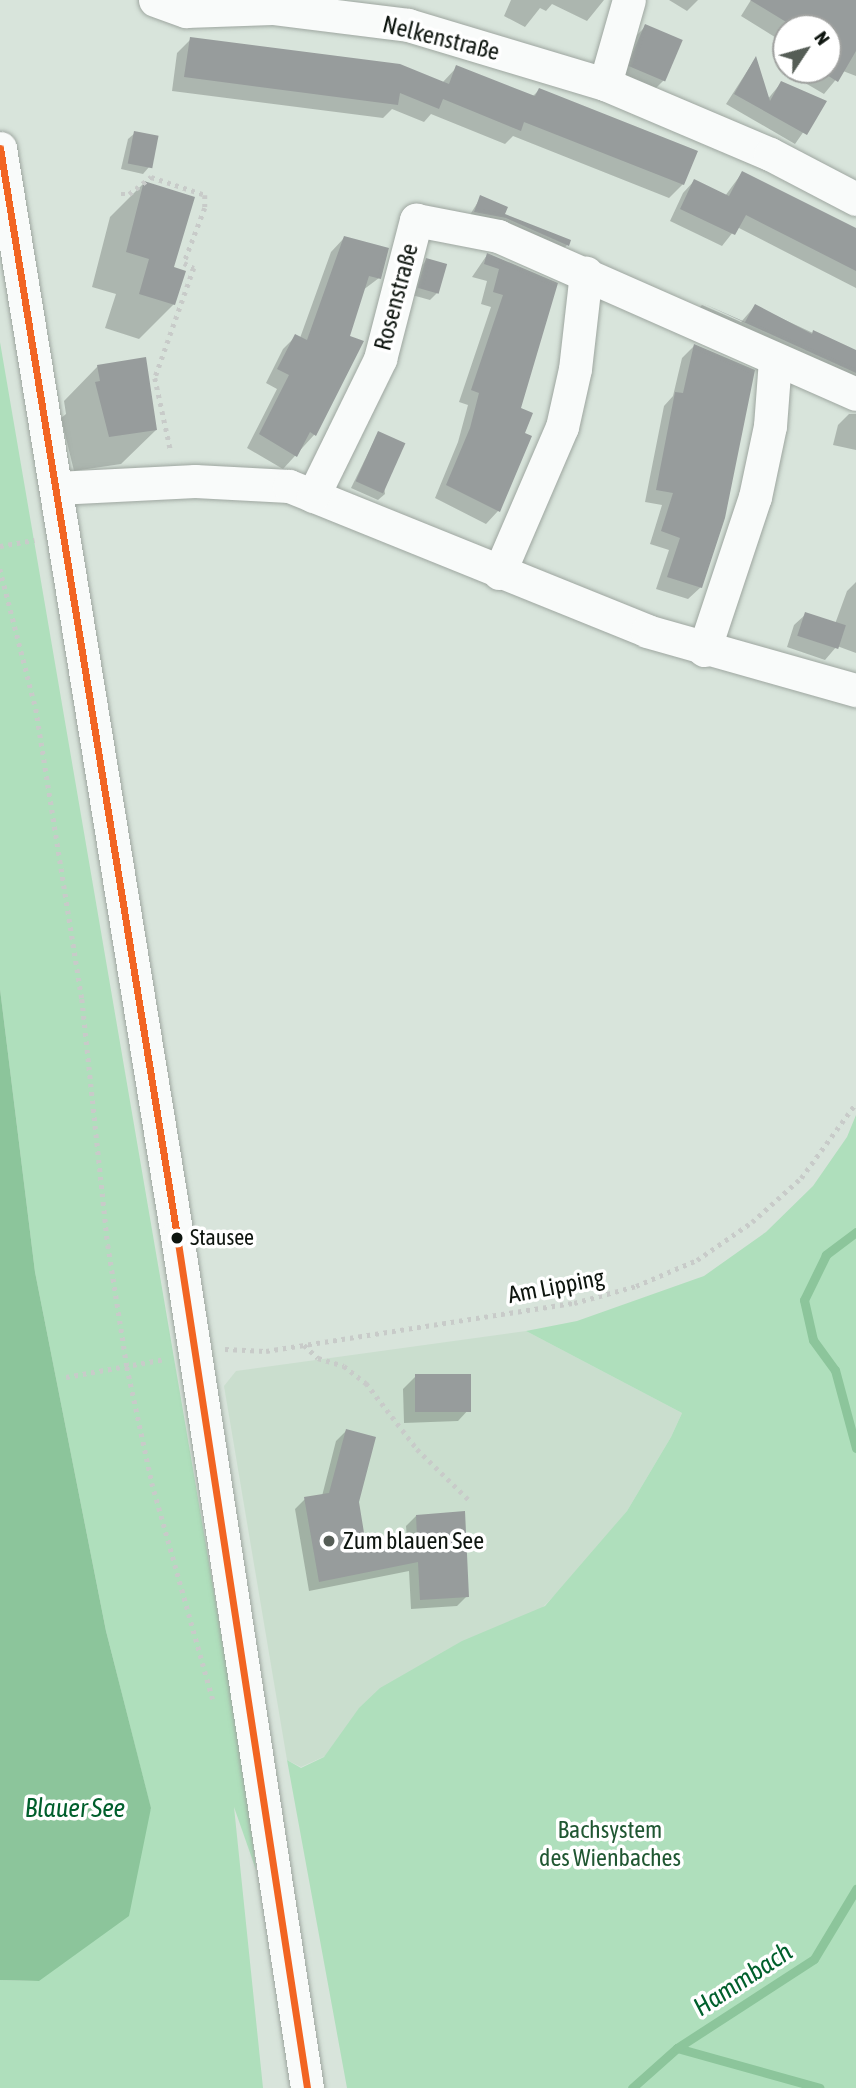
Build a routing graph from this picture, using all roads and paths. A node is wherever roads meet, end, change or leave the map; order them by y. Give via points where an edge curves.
1 (155, 0) edge
2 (629, 0) edge
3 (273, 4) edge
4 (605, 84) junction
5 (0, 148) edge
6 (121, 194) dead end
7 (856, 199) edge
8 (586, 273) junction
9 (775, 359) junction
10 (856, 394) edge
11 (177, 482) junction
12 (56, 488) junction
13 (313, 496) junction
14 (0, 569) edge
15 (499, 573) junction
16 (704, 650) junction
17 (856, 690) edge
18 (856, 1103) edge
19 (304, 1345) junction
20 (194, 1353) junction
21 (127, 1367) junction
22 (66, 1377) dead end
23 (469, 1500) dead end
24 (215, 1706) dead end
25 (307, 2088) edge

1 - 3 street, Nelkenstraße via 186,11
2 - 4 street
3 - 4 street, Nelkenstraße via 408,25
4 - 7 street, Nelkenstraße via 770,154
5 - 12 street
6 - 11 path via 129,194 152,177 205,195 205,208 184,264 194,268 155,378
8 - 9 street, Rosenstraße
8 - 13 street, Rosenstraße via 498,236 416,220 380,359
8 - 15 street via 575,369 562,427
9 - 10 street, Rosenstraße
9 - 16 street via 770,426 755,497
11 - 12 street
11 - 13 street via 289,486
12 - 20 street
13 - 15 street
14 - 21 path via 36,709 82,999 108,1245
15 - 16 street
16 - 17 street
18 - 19 path, Am Lipping via 801,1178 752,1222 685,1265 636,1286 574,1303
19 - 20 path, Am Lipping
19 - 23 path via 318,1358 356,1373 417,1449
20 - 21 path, Am Lipping
20 - 25 street
21 - 22 path, Am Lipping
21 - 24 path via 152,1483

